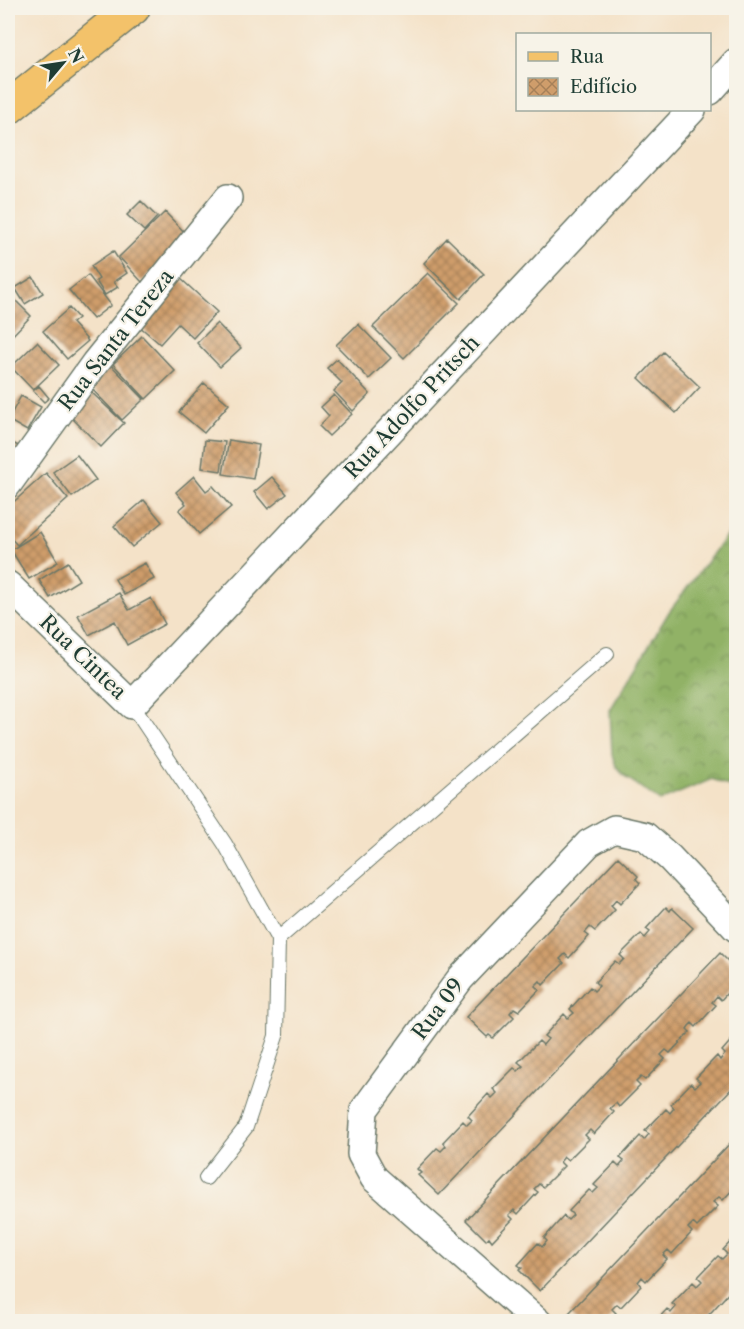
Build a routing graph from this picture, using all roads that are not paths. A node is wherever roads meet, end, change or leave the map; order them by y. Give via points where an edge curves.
1 (133, 8) edge
2 (736, 62) edge
3 (711, 90) edge
4 (8, 108) edge
5 (691, 111) edge
6 (228, 198) dead end
7 (8, 484) edge
8 (8, 585) edge
9 (607, 654) dead end
10 (132, 705) junction
11 (736, 928) edge
12 (278, 939) junction
13 (206, 1178) dead end
14 (538, 1322) edge

1 - 4 main road
2 - 3 street
5 - 10 street, Rua Adolfo Pritsch
6 - 7 street, Rua Santa Tereza via 95,363
8 - 10 street, Rua Cintea
9 - 12 lane
10 - 12 lane via 225,844
11 - 14 street, Rua 09 via 645,836 614,829 589,843 460,979 364,1110 361,1154 374,1178
12 - 13 lane via 276,1036 246,1127

